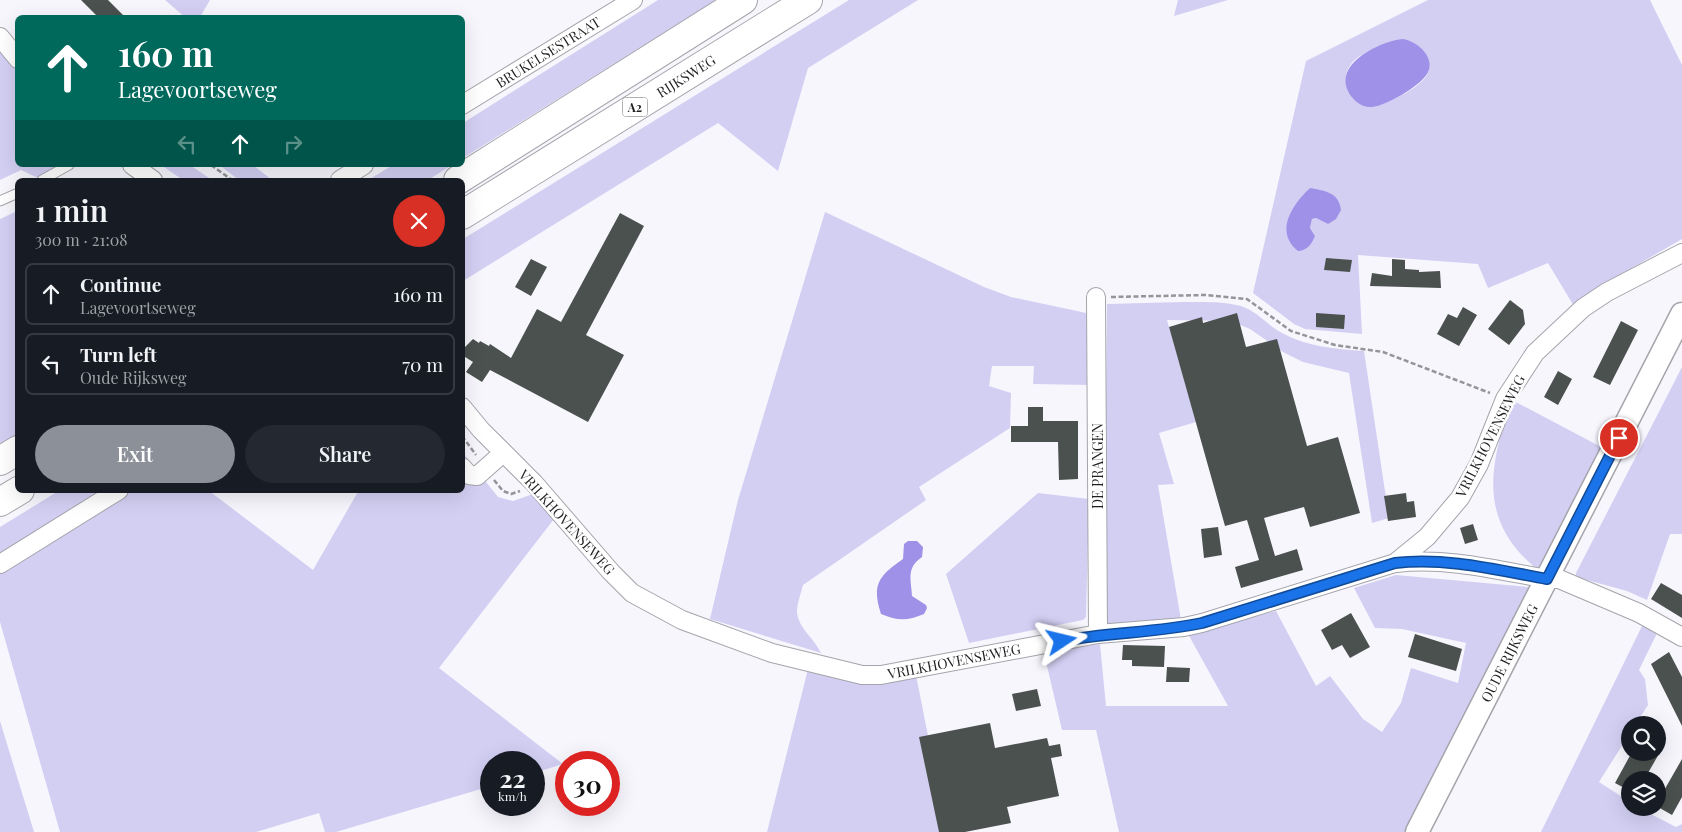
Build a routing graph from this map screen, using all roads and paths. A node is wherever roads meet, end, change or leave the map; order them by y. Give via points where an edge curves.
1 (633, 0) edge
2 (743, 0) edge
3 (808, 0) edge
4 (0, 37) edge
5 (15, 55) edge
6 (465, 103) edge
7 (65, 167) edge
8 (135, 167) edge
9 (215, 167) edge
10 (361, 167) edge
11 (46, 178) edge
12 (150, 178) edge
13 (229, 178) edge
14 (343, 178) edge
15 (461, 178) edge
16 (15, 194) edge
17 (0, 201) edge
18 (465, 213) edge
19 (1682, 253) edge
20 (1096, 297) joint
21 (1682, 314) edge
22 (1505, 399) junction
23 (465, 410) edge
24 (15, 452) edge
25 (504, 453) junction
26 (0, 461) edge
27 (465, 470) edge
28 (15, 493) edge
29 (114, 493) edge
30 (0, 502) edge
31 (1395, 563) junction
32 (0, 564) edge
33 (1547, 579) junction
34 (1098, 634) junction
35 (1682, 637) edge
36 (1417, 832) edge

1 - 6 street, BRUKELSESTRAAT
2 - 15 highway, A2
3 - 18 highway, RIJKSWEG / A2
4 - 5 street
7 - 11 lane
8 - 12 street
9 - 13 path
10 - 14 street
16 - 17 lane
19 - 22 street, VRILKHOVENSEWEG via 1583,308 1535,353
20 - 22 path via 1205,295 1247,299 1291,331 1335,344 1383,352
20 - 34 street, DE PRANGEN
21 - 33 street, OUDE RIJKSWEG
22 - 31 street, VRILKHOVENSEWEG via 1479,464 1460,498 1427,536
23 - 25 street, VRILKHOVENSEWEG
24 - 26 highway
25 - 27 street via 477,476
25 - 34 street, VRILKHOVENSEWEG via 632,593 682,620 772,653 862,675 881,675
28 - 30 highway
29 - 32 street
31 - 33 street via 1445,562
31 - 34 street, VRILKHOVENSEWEG via 1202,623
33 - 35 street via 1559,579 1639,613
33 - 36 street, OUDE RIJKSWEG

